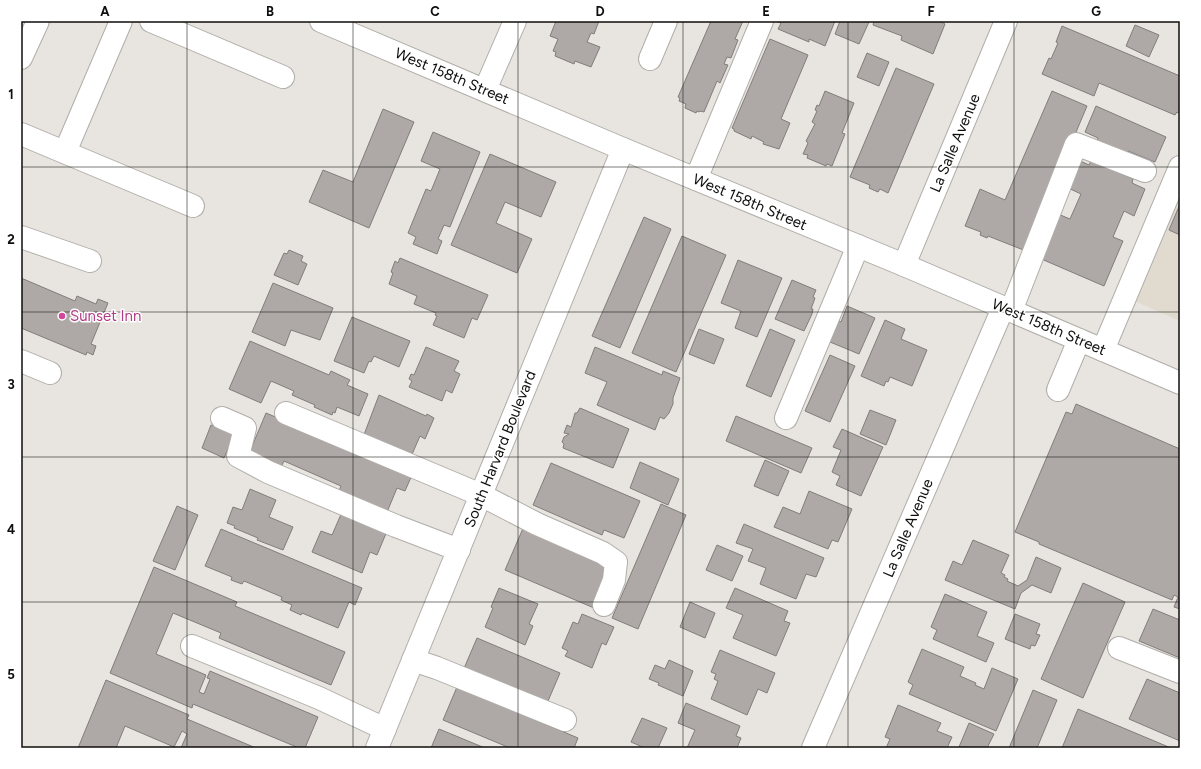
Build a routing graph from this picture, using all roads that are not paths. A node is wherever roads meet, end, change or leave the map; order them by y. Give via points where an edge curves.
1 (38, 21) edge
2 (121, 21) edge
3 (151, 21) edge
4 (321, 21) edge
5 (515, 21) edge
6 (666, 21) edge
7 (762, 21) edge
8 (1006, 21) edge
9 (21, 58) edge
10 (650, 59) dead end
11 (283, 77) dead end
12 (484, 90) junction
13 (21, 134) edge
14 (623, 149) junction
15 (64, 152) junction
16 (1180, 167) edge
17 (1146, 171) dead end
18 (696, 179) junction
19 (193, 206) dead end
20 (21, 237) edge
21 (858, 246) junction
22 (90, 261) dead end
23 (904, 265) junction
24 (1007, 309) junction
25 (1080, 340) junction
26 (1103, 350) junction
27 (21, 360) edge
28 (50, 373) dead end
29 (1180, 383) edge
30 (1058, 390) dead end
31 (286, 413) dead end
32 (222, 418) dead end
33 (786, 418) dead end
34 (481, 495) junction
35 (459, 550) junction
36 (604, 605) dead end
37 (192, 646) dead end
38 (1119, 648) dead end
39 (413, 660) junction
40 (1180, 672) edge
41 (565, 720) dead end
42 (381, 739) edge
43 (813, 748) edge

1 - 9 street
2 - 15 street
3 - 11 street
4 - 12 street, West 158th Street
5 - 12 street
6 - 10 street
7 - 18 street
8 - 23 street, La Salle Avenue
12 - 14 street, West 158th Street
13 - 15 street
14 - 18 street, West 158th Street
14 - 34 street, South Harvard Boulevard
15 - 19 street
16 - 26 street
17 - 24 street, La Salle Avenue via 1076,144
18 - 21 street, West 158th Street
20 - 22 street
21 - 23 street, West 158th Street
21 - 33 street
23 - 24 street, West 158th Street
24 - 25 street, West 158th Street
24 - 43 street, La Salle Avenue
25 - 26 street, West 158th Street
25 - 30 street
26 - 29 street, West 158th Street
27 - 28 street
31 - 34 street
32 - 35 street via 245,428 238,456 268,472
34 - 35 street, South Harvard Boulevard
34 - 36 street via 537,524 603,553 616,562 614,580
35 - 39 street, South Harvard Boulevard
37 - 42 street via 319,698
38 - 40 street
39 - 41 street
39 - 42 street, South Harvard Boulevard

